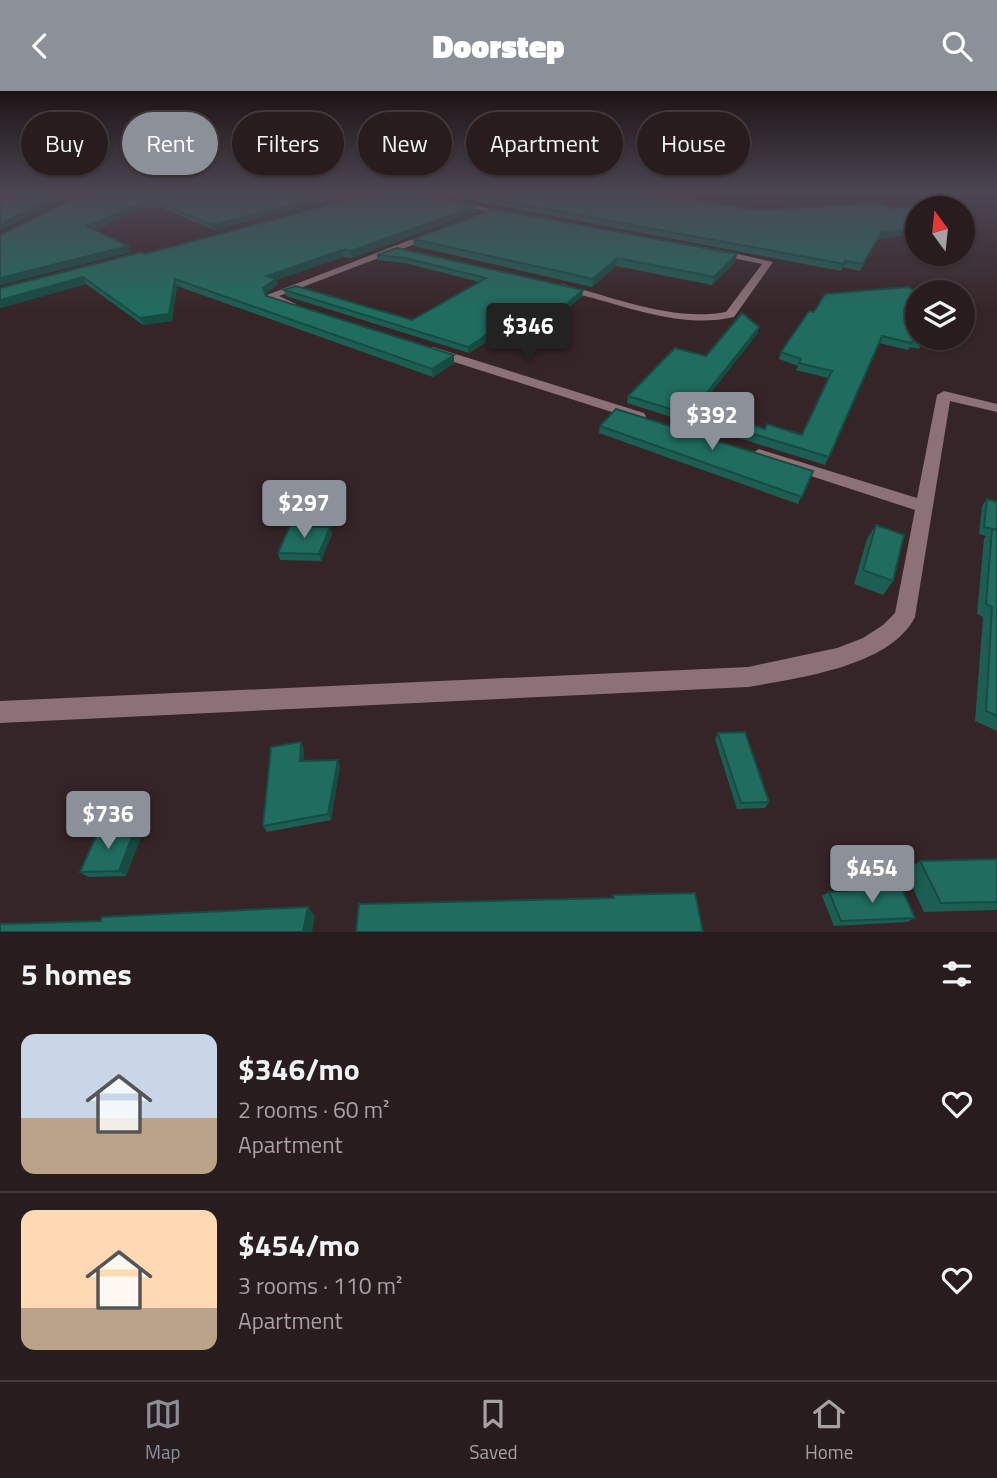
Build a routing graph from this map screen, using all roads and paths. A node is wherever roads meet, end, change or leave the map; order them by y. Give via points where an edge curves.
1 (435, 232) edge
2 (396, 247) junction
3 (705, 250) edge
4 (422, 254) edge
5 (552, 285) edge
6 (303, 310) edge
7 (422, 347) edge
8 (997, 408) edge
9 (646, 418) edge
10 (752, 452) edge
11 (923, 506) junction
12 (0, 712) edge

1 - 2 street
2 - 4 street
2 - 6 street via 272,295
3 - 5 street via 768,261 730,315 722,318 696,319
7 - 9 street
8 - 11 street via 944,395
10 - 11 street
11 - 12 street via 905,617 886,636 858,651 793,669 748,677

